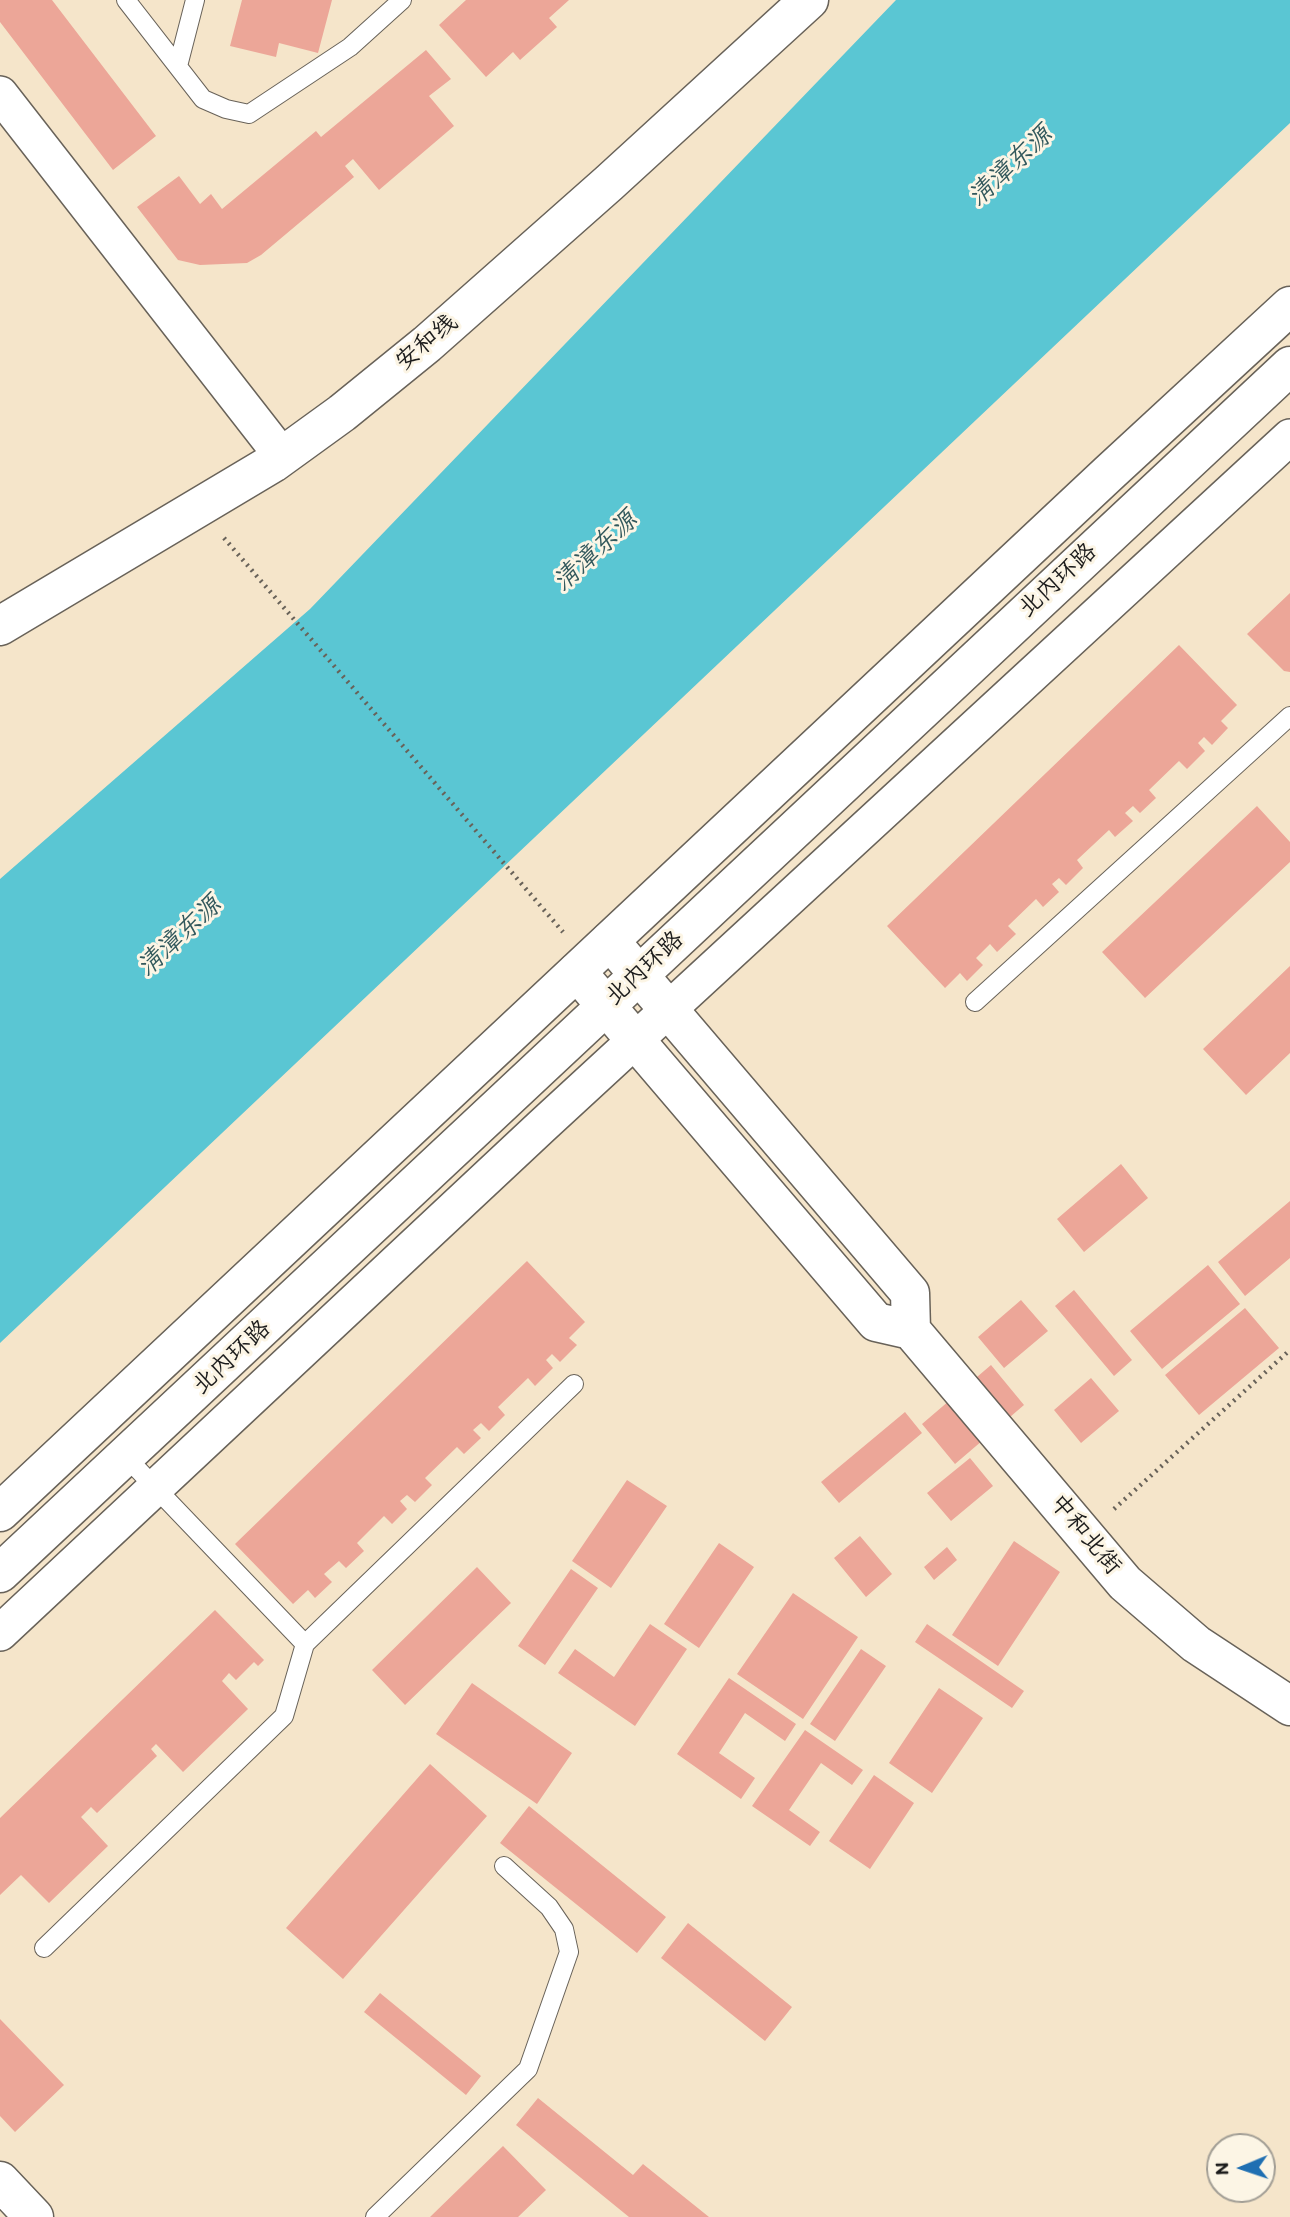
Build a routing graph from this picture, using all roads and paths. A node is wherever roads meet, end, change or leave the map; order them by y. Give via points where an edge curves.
1 (127, 0) edge
2 (195, 0) edge
3 (401, 0) edge
4 (809, 0) edge
5 (178, 66) junction
6 (0, 94) edge
7 (1290, 306) edge
8 (1290, 366) edge
9 (1290, 437) edge
10 (282, 456) junction
11 (198, 508) junction
12 (0, 626) edge
13 (1290, 716) edge
14 (535, 900) dead end
15 (610, 942) junction
16 (577, 972) junction
17 (639, 975) junction
18 (975, 1002) dead end
19 (606, 1006) junction
20 (668, 1010) junction
21 (636, 1040) junction
22 (911, 1330) junction
23 (1290, 1350) edge
24 (574, 1384) dead end
25 (125, 1457) junction
26 (155, 1488) junction
27 (0, 1512) edge
28 (1085, 1536) junction
29 (0, 1573) edge
30 (0, 1633) edge
31 (305, 1644) junction
32 (1290, 1706) edge
33 (504, 1866) dead end
34 (44, 1948) dead end
35 (0, 2180) edge
36 (34, 2217) edge
37 (374, 2217) edge

1 - 5 lane
2 - 5 lane
3 - 5 lane via 350,47 249,114 203,99
4 - 10 main road, 安和线 via 427,344
6 - 10 street
7 - 15 main road, 北内环路
8 - 17 main road, 北内环路
9 - 20 street
10 - 11 main road, 安和线
11 - 12 main road, 安和线
11 - 14 path
13 - 18 lane
15 - 16 main road, 北内环路
15 - 17 main road
16 - 19 main road
16 - 27 main road, 北内环路
17 - 19 main road, 北内环路
17 - 20 main road
19 - 21 main road
19 - 25 main road, 北内环路
20 - 21 street
20 - 22 main road via 910,1293
21 - 22 main road via 876,1322
21 - 26 street
22 - 28 main road, 中和北街
23 - 28 path
24 - 31 lane
25 - 26 lane
25 - 29 main road, 北内环路
26 - 30 street
26 - 31 lane
28 - 32 main road, 中和北街 via 1125,1583 1196,1644
31 - 34 lane via 284,1716
33 - 37 lane via 549,1907 564,1929 569,1952 528,2069
35 - 36 main road

